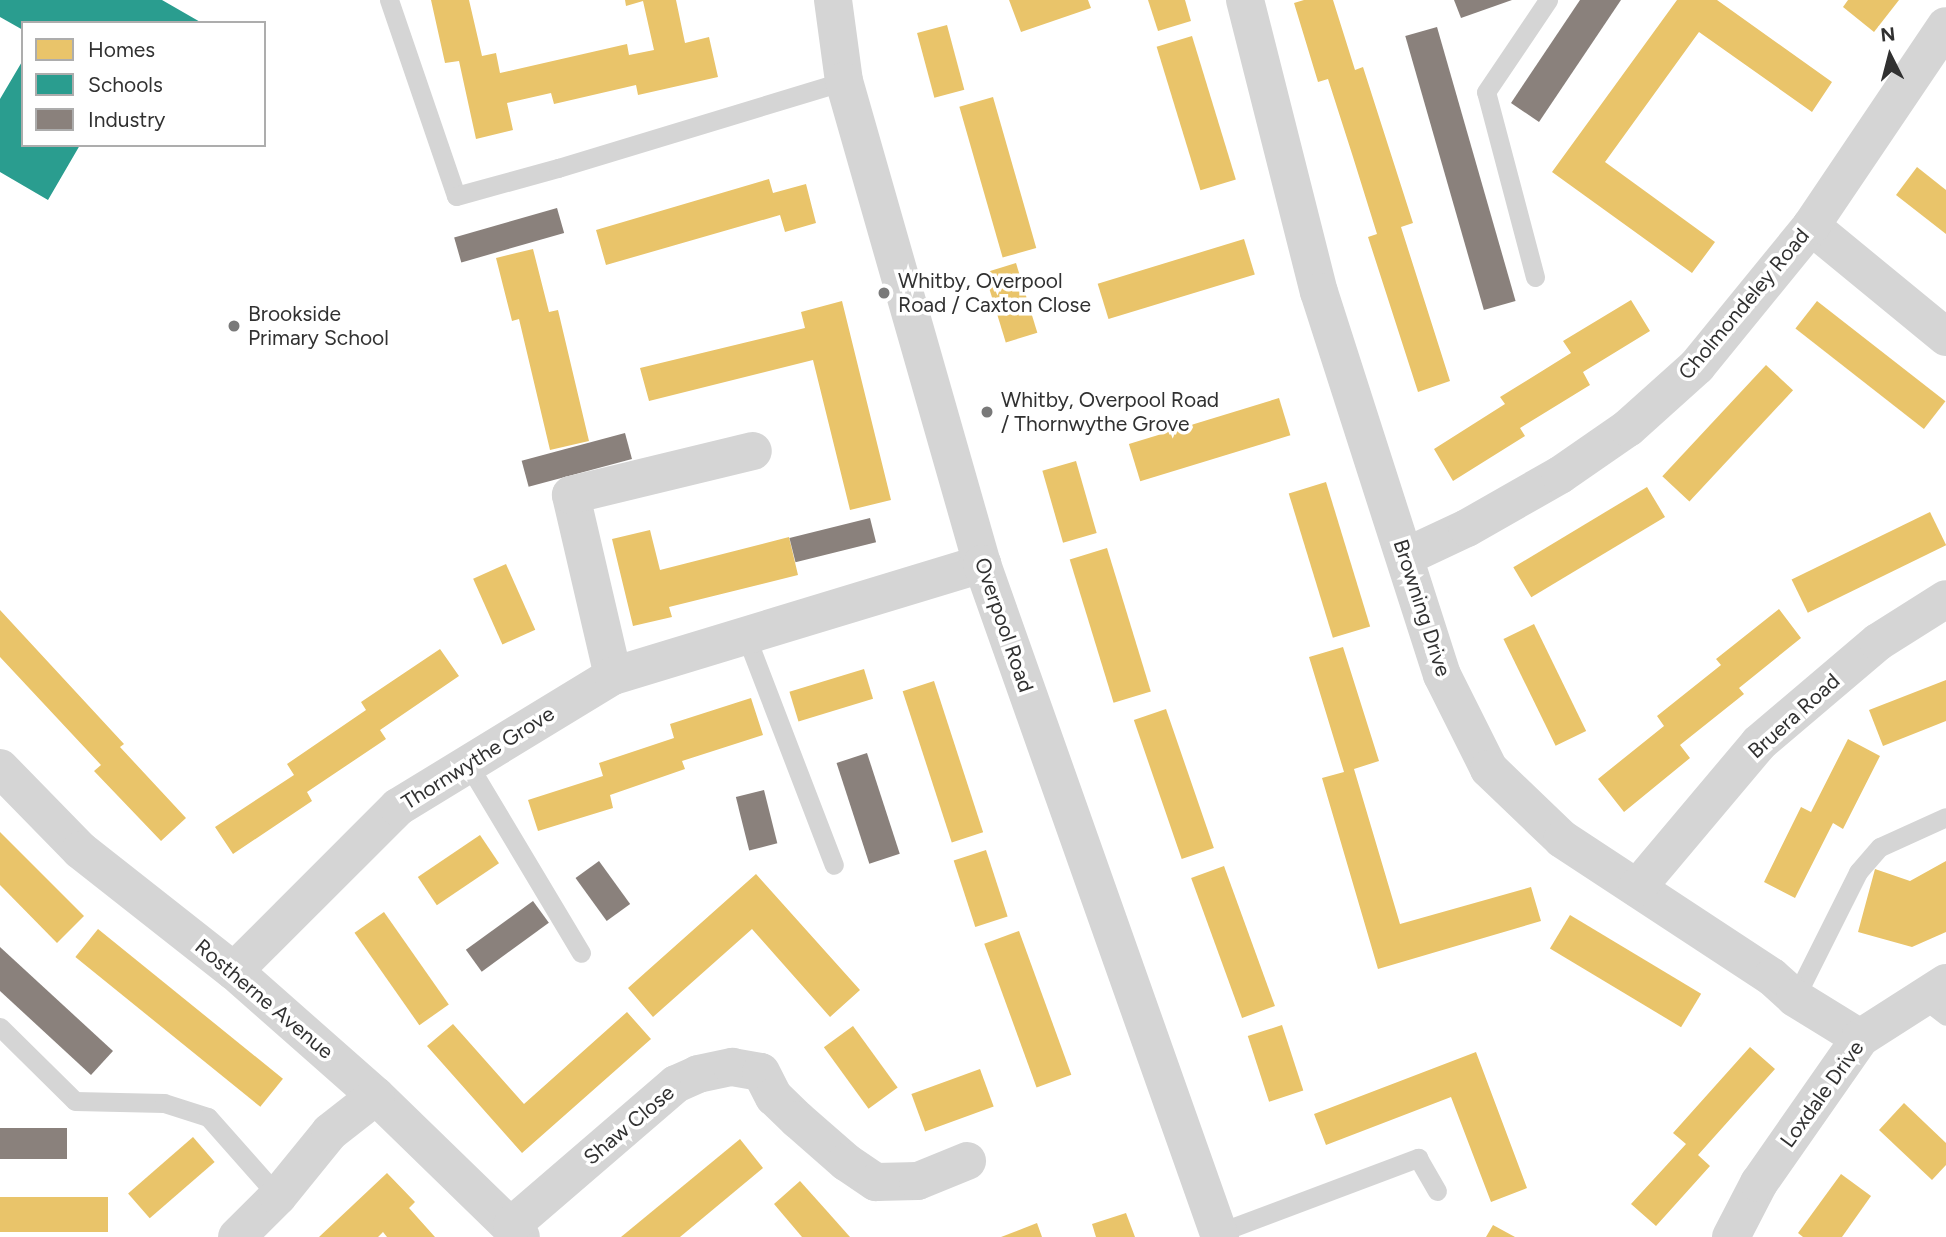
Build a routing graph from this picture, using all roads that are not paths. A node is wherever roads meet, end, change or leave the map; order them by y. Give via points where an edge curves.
1 (389, 0) edge
2 (833, 0) edge
3 (1245, 0) edge
4 (1548, 0) edge
5 (1946, 26) edge
6 (844, 81) junction
7 (1811, 226) junction
8 (1535, 277) dead end
9 (1946, 337) edge
10 (753, 451) dead end
11 (1405, 557) junction
12 (982, 564) junction
13 (1946, 599) edge
14 (746, 636) junction
15 (613, 676) junction
16 (468, 764) junction
17 (0, 768) edge
18 (1946, 817) edge
19 (834, 864) dead end
20 (1637, 888) junction
21 (580, 953) dead end
22 (234, 971) junction
23 (1795, 998) junction
24 (1938, 999) edge
25 (0, 1027) edge
26 (1860, 1038) junction
27 (376, 1096) junction
28 (967, 1161) dead end
29 (1437, 1191) dead end
30 (278, 1196) junction
31 (516, 1231) edge
32 (1219, 1235) edge
33 (237, 1237) edge
34 (1731, 1237) edge

1 - 6 lane via 456,195
2 - 6 street, Overpool Road
3 - 11 street, Browning Drive via 1319,292
4 - 8 lane via 1486,92
5 - 7 street, Cholmondeley Road
6 - 12 street, Overpool Road
7 - 9 street
7 - 11 street, Cholmondeley Road via 1697,366 1628,428 1560,475
10 - 15 street via 571,495
11 - 20 street, Browning Drive via 1442,676 1489,769 1562,839
12 - 14 street, Thornwythe Grove
12 - 32 street, Overpool Road
13 - 20 street, Bruera Road via 1878,642 1759,743
14 - 15 street, Thornwythe Grove
14 - 19 lane
15 - 16 street, Thornwythe Grove
16 - 21 lane
16 - 22 street, Thornwythe Grove via 398,807
17 - 22 street, Rostherne Avenue via 80,850
18 - 23 lane via 1880,847 1858,872
20 - 23 street, Browning Drive via 1772,977
22 - 27 street, Rostherne Avenue
23 - 26 street, Browning Drive
24 - 26 street, Loxdale Drive
25 - 30 lane via 75,1101 164,1103 208,1117
26 - 34 street, Loxdale Drive via 1759,1183
27 - 30 street via 330,1132
27 - 31 street, Rostherne Avenue
28 - 31 street, Shaw Close via 918,1181 876,1182 798,1120 774,1097 761,1072 733,1068 698,1074 676,1084
29 - 32 lane via 1419,1158
30 - 33 street

